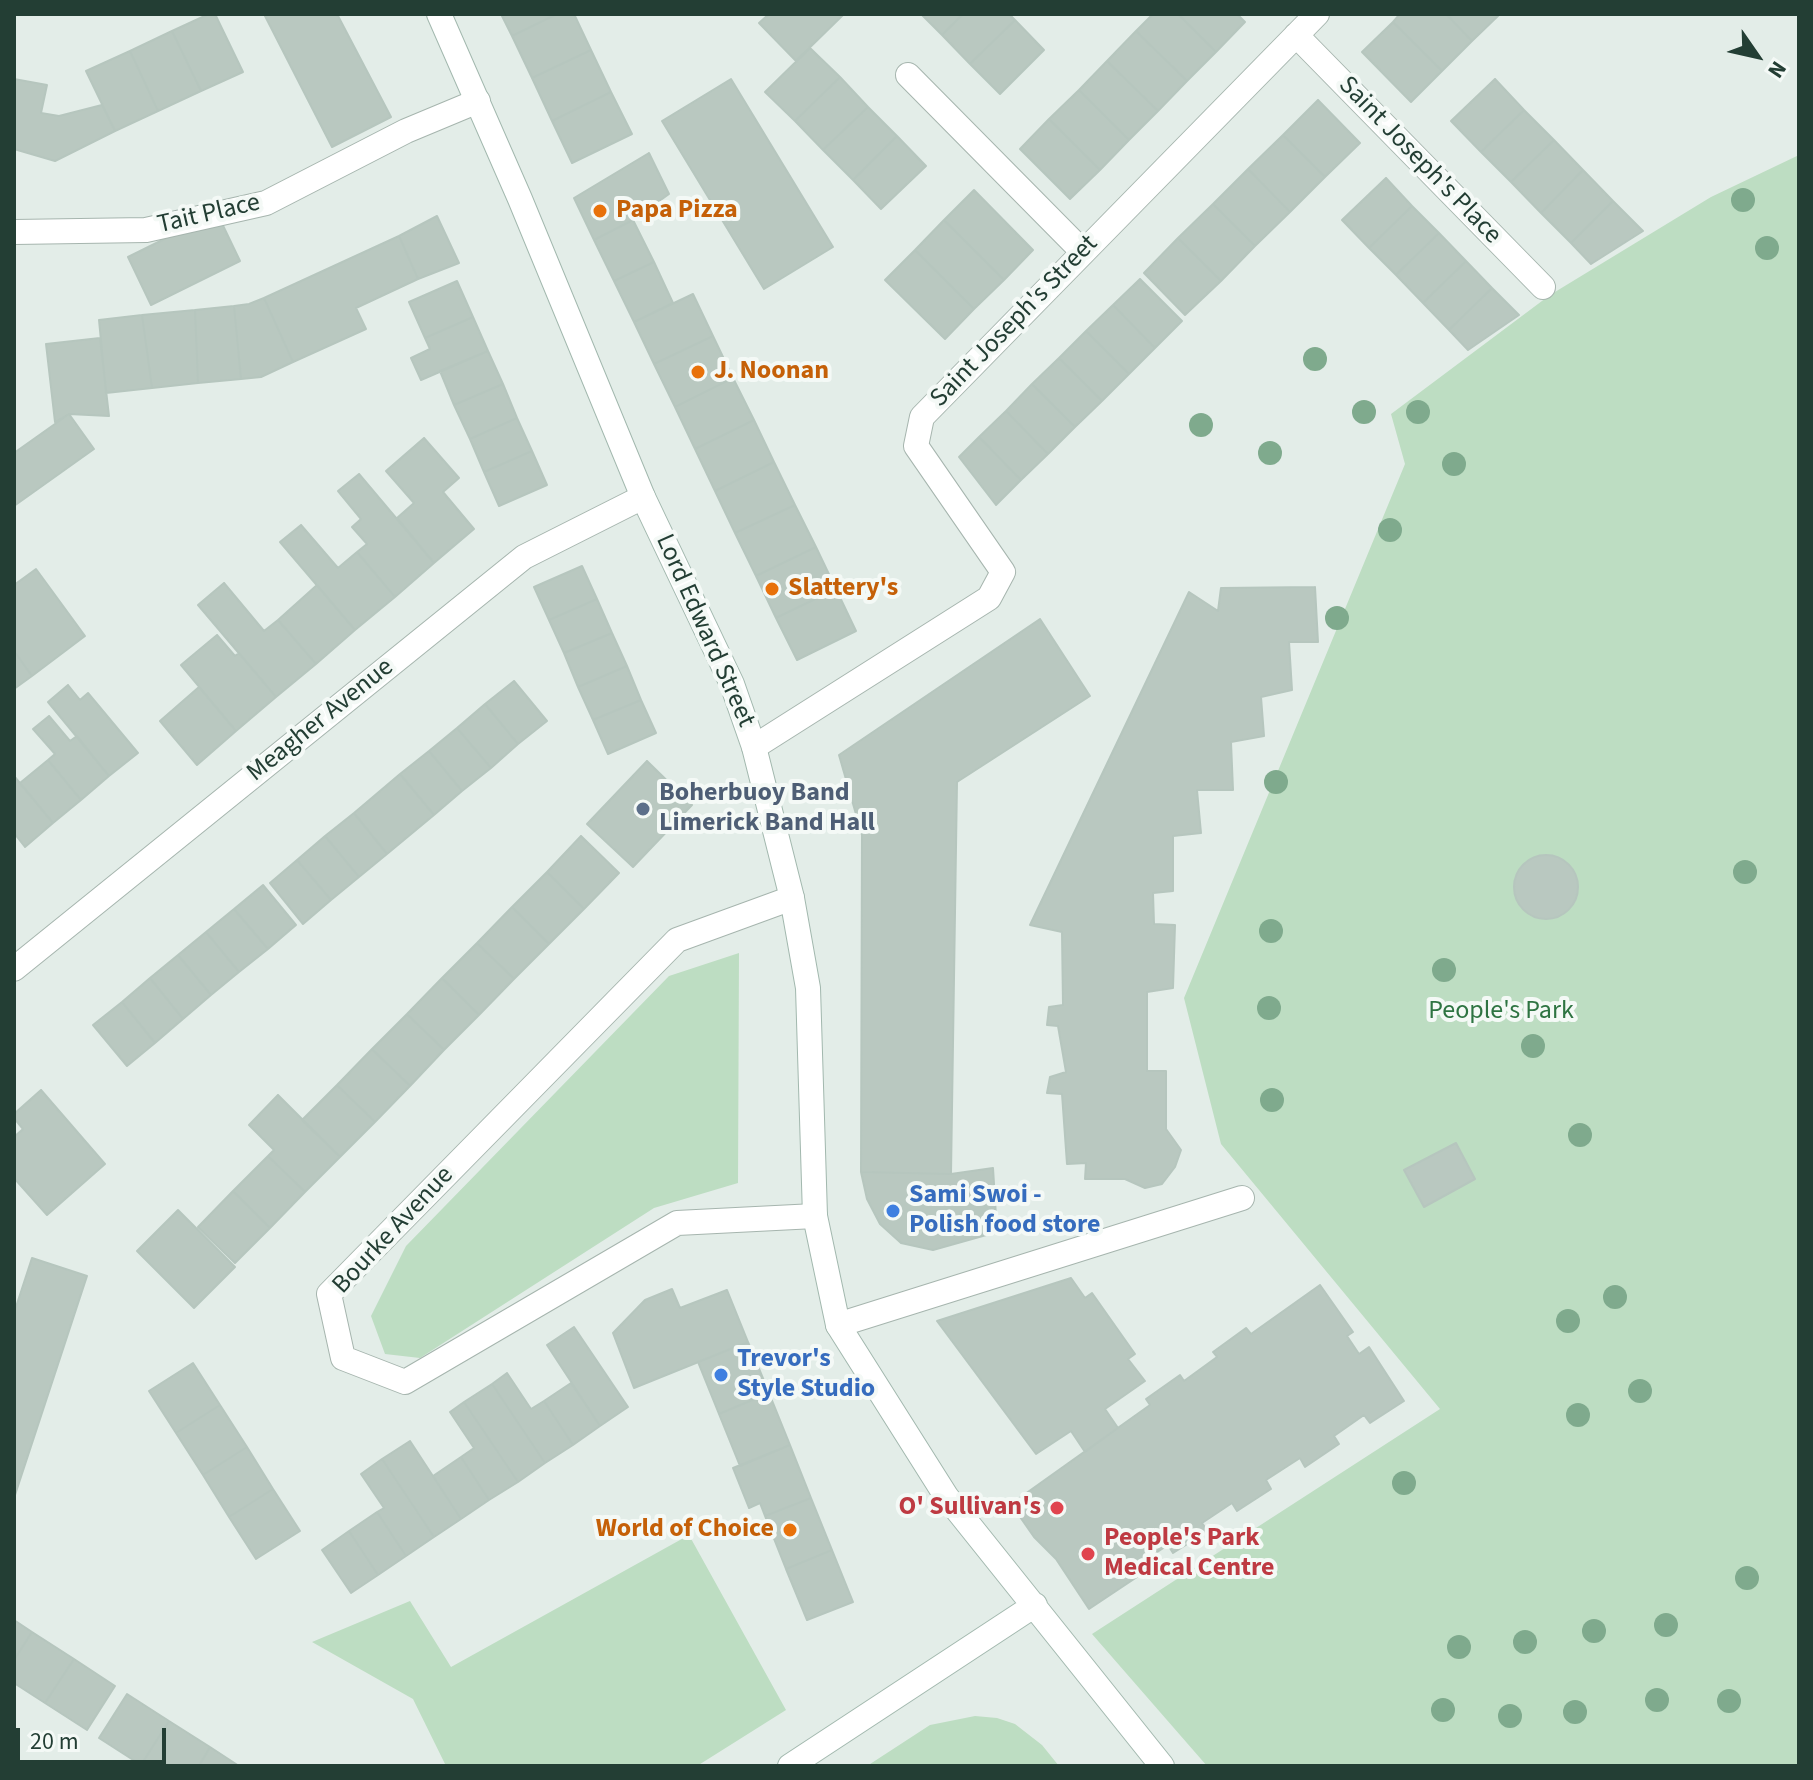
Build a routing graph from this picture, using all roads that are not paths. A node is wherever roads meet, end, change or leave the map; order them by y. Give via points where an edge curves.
1 (439, 14) edge
2 (1317, 14) edge
3 (1296, 35) junction
4 (908, 75) dead end
5 (478, 101) junction
6 (14, 232) edge
7 (1083, 252) junction
8 (1543, 287) dead end
9 (643, 497) junction
10 (754, 747) junction
11 (792, 898) junction
12 (14, 969) edge
13 (1242, 1198) dead end
14 (815, 1216) junction
15 (838, 1325) junction
16 (1035, 1605) junction
17 (790, 1766) edge
18 (1162, 1766) edge

1 - 5 street, Lord Edward Street
2 - 3 street, Saint Joseph's Street
3 - 7 street, Saint Joseph's Street
3 - 8 street, Saint Joseph's Place
4 - 7 street
5 - 6 street, Tait Place via 406,131 266,203 146,230
5 - 9 street, Lord Edward Street
7 - 10 street, Saint Joseph's Street via 922,417 916,446 1003,572 989,598
9 - 10 street, Lord Edward Street via 732,684
9 - 12 street, Meagher Avenue via 524,557
10 - 11 street, Lord Edward Street
11 - 14 street, Lord Edward Street via 808,988
11 - 14 street, Bourke Avenue via 677,940 329,1294 343,1358 405,1382 677,1223
13 - 15 street
14 - 15 street, Lord Edward Street
15 - 16 street, Lord Edward Street via 946,1496
16 - 17 street
16 - 18 street, Lord Edward Street

